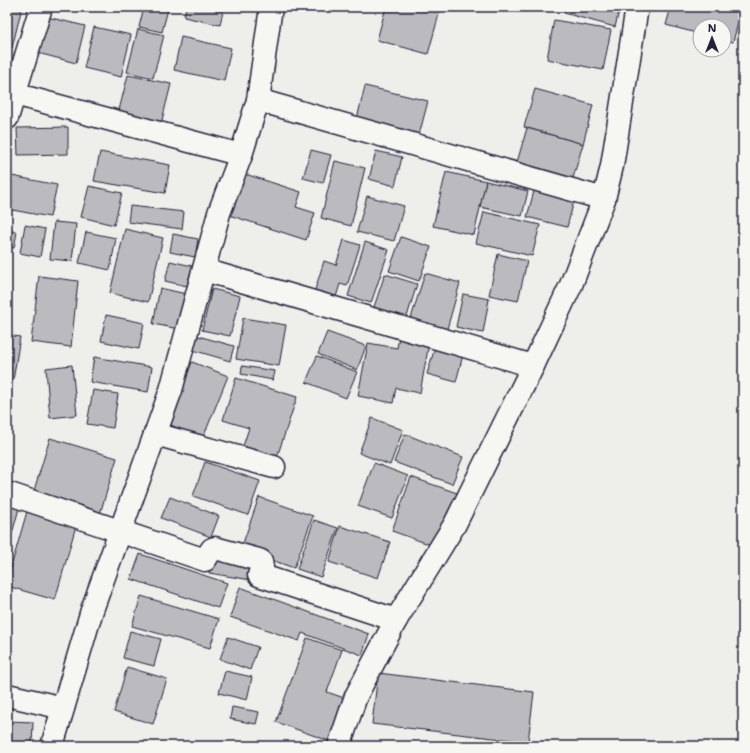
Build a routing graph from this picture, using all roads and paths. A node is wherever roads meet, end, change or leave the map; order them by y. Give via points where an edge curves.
1 (41, 7) edge
2 (271, 7) edge
3 (637, 7) edge
4 (11, 93) edge
5 (258, 100) junction
6 (7, 118) edge
7 (241, 156) junction
8 (604, 199) junction
9 (204, 270) junction
10 (533, 366) junction
11 (155, 434) junction
12 (274, 467) dead end
13 (7, 493) edge
14 (119, 530) junction
15 (396, 620) junction
16 (7, 695) edge
17 (63, 708) junction
18 (52, 746) edge
19 (339, 746) edge

1 - 4 street
2 - 5 street
3 - 8 street via 612,166
4 - 6 street
4 - 7 street
5 - 7 street
5 - 8 street
7 - 9 street via 219,212
8 - 10 street via 571,285
9 - 10 street
9 - 11 street via 171,390
10 - 15 street via 454,524
11 - 12 street
11 - 14 street
13 - 14 street
14 - 15 street via 205,560 215,548 259,560 262,567 259,575
14 - 17 street
15 - 19 street via 356,696
16 - 17 street
17 - 18 street

